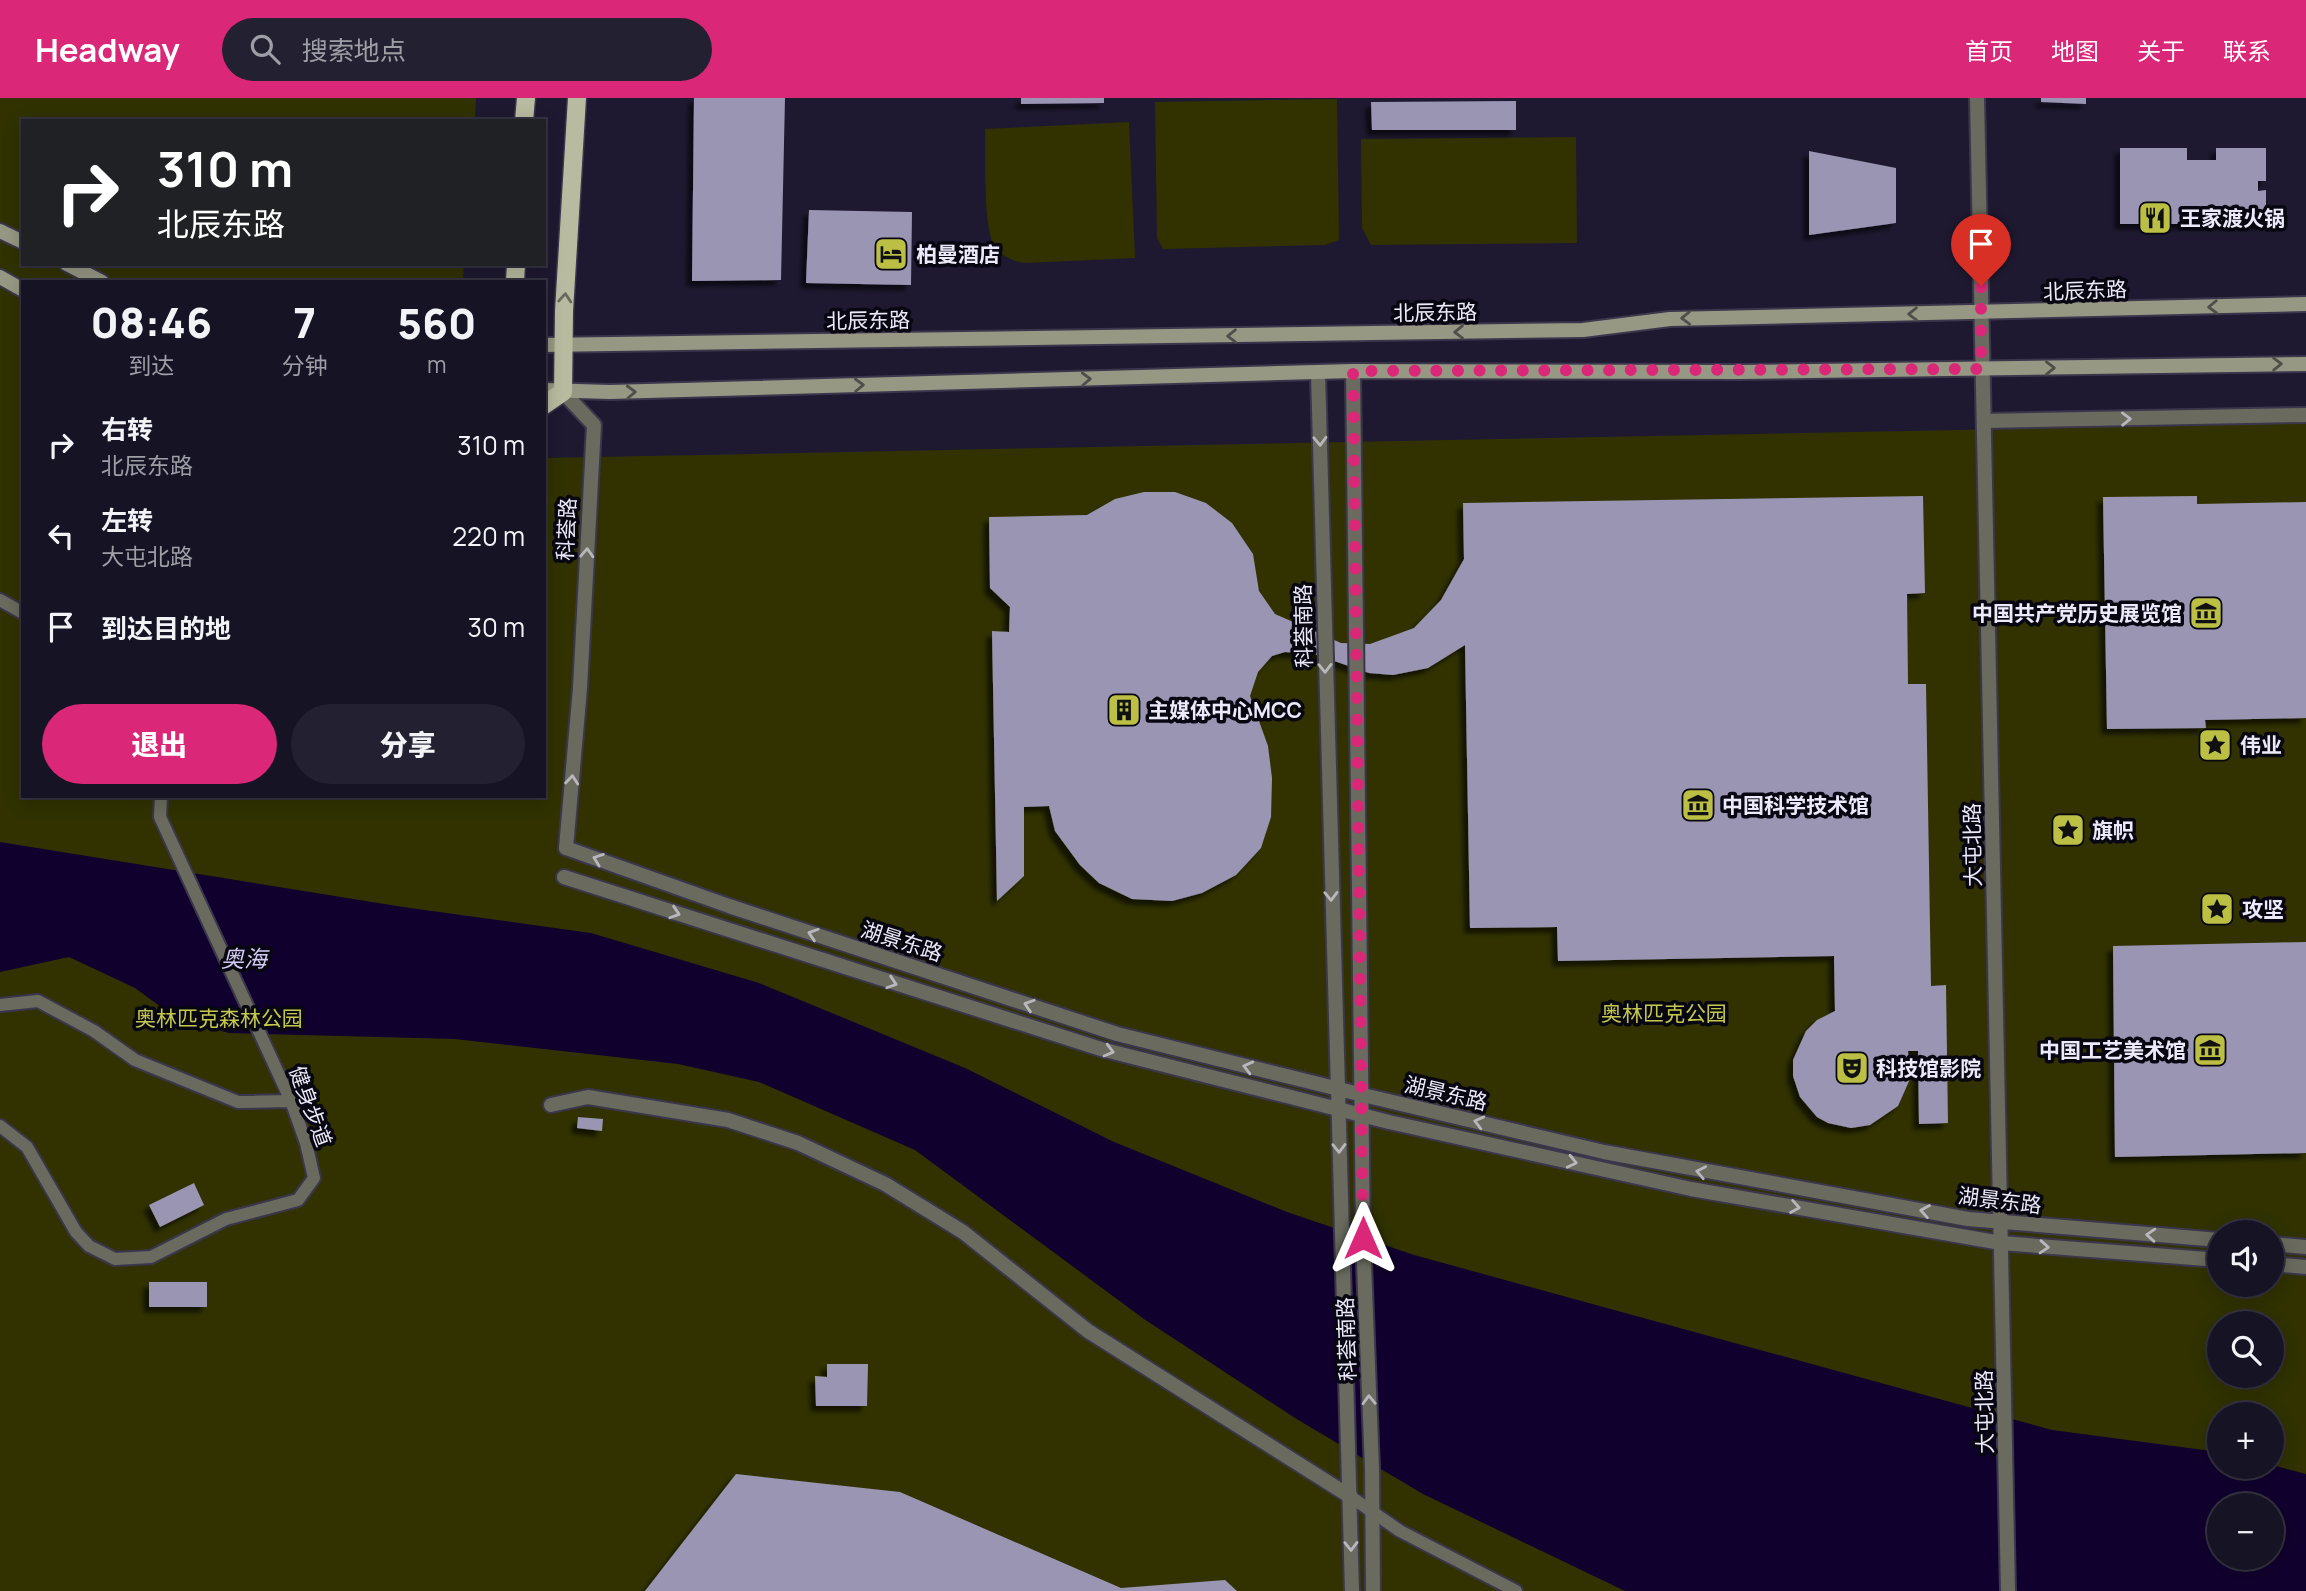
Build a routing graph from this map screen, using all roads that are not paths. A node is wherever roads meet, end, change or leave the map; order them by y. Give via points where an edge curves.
1 (526, 98) edge
2 (577, 98) edge
3 (1977, 98) edge
4 (524, 119) edge
5 (0, 231) edge
6 (21, 241) edge
7 (71, 266) edge
8 (0, 277) edge
9 (98, 280) edge
10 (21, 289) edge
11 (2306, 304) edge
12 (1982, 313) junction
13 (546, 345) edge
14 (564, 345) junction
15 (2306, 364) edge
16 (1981, 369) junction
17 (1353, 371) junction
18 (1318, 373) junction
19 (546, 390) edge
20 (563, 392) junction
21 (546, 404) edge
22 (2306, 415) edge
23 (1984, 421) junction
24 (0, 600) edge
25 (21, 612) edge
26 (161, 798) edge
27 (566, 848) joint
28 (645, 876) junction
29 (564, 877) dead end
30 (636, 901) junction
31 (0, 1005) edge
32 (1336, 1089) junction
33 (1363, 1096) junction
34 (291, 1101) junction
35 (551, 1105) dead end
36 (1337, 1108) junction
37 (1363, 1116) junction
38 (0, 1126) edge
39 (2001, 1222) junction
40 (2207, 1239) edge
41 (2001, 1243) junction
42 (2284, 1245) edge
43 (2306, 1247) edge
44 (2207, 1259) edge
45 (2284, 1265) edge
46 (2306, 1267) edge
47 (1351, 1497) junction
48 (1372, 1514) junction
49 (1352, 1591) edge
50 (1373, 1591) edge
51 (1516, 1591) edge
52 (2008, 1591) edge

1 - 4 main road
14 -> 2 main road
3 - 12 street, 大屯北路
5 - 6 main road
7 - 9 main road
8 - 10 main road
11 -> 12 main road, 北辰东路
12 -> 14 main road, 北辰东路 via 1670,318 1570,331
12 - 16 street, 大屯北路
13 - 14 main road, 北辰东路
14 - 20 main road
16 -> 15 main road
16 - 17 main road
16 - 23 street, 大屯北路
17 - 18 main road
17 - 33 street, 科荟南路
20 -> 18 main road
18 -> 32 street, 科荟南路
19 - 20 main road
20 - 21 main road
27 -> 20 street, 科荟路 via 594,425
23 -> 22 street
23 - 39 street, 大屯北路
24 - 25 street
26 - 34 street, 健身步道 via 160,817
28 -> 27 street, 湖景东路
28 - 30 street via 635,886
32 -> 28 street, 湖景东路 via 1117,1034
29 - 30 street, 湖景东路
30 -> 36 street, 湖景东路 via 1101,1049
31 - 34 street via 38,1001 135,1060 238,1102
32 - 33 street, 湖景东路
32 - 36 street, 科荟南路
33 - 37 street, 科荟南路
39 -> 33 street, 湖景东路 via 1694,1170
34 - 38 street, 健身步道 via 314,1178 298,1200 226,1219 151,1257 115,1259 89,1246 76,1232 27,1147
35 - 47 street via 588,1097 728,1120 798,1143 885,1184 962,1232 1088,1331
36 - 37 street, 湖景东路
36 -> 47 street, 科荟南路
37 -> 41 street, 湖景东路 via 1691,1189
48 -> 37 street, 科荟南路
40 -> 39 street, 湖景东路
39 - 41 street, 大屯北路
41 -> 44 street, 湖景东路
41 - 52 street, 大屯北路
42 - 43 street
45 - 46 street
47 - 48 street
47 -> 49 street, 科荟南路
48 - 50 street, 科荟南路
48 - 51 street

